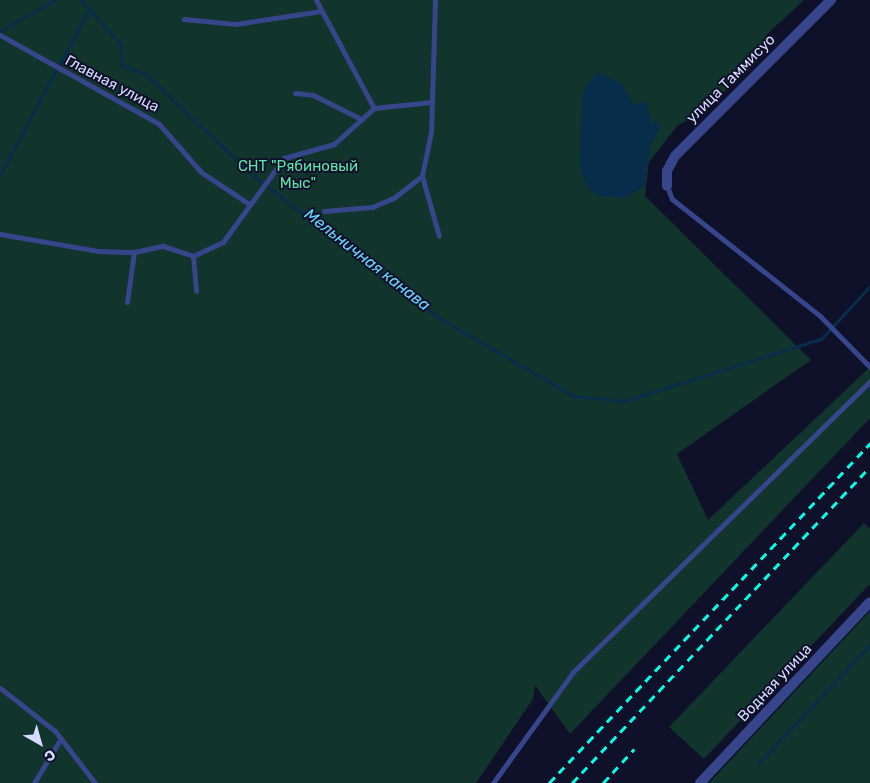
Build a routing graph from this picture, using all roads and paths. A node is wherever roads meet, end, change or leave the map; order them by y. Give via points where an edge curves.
1 (316, 0) edge
2 (435, 0) edge
3 (832, 0) edge
4 (321, 10) junction
5 (184, 20) dead end
6 (0, 35) edge
7 (295, 93) dead end
8 (432, 102) junction
9 (374, 108) junction
10 (360, 118) junction
11 (422, 176) junction
12 (667, 186) joint
13 (249, 204) junction
14 (324, 211) dead end
15 (0, 234) edge
16 (439, 236) dead end
17 (134, 252) junction
18 (193, 256) junction
19 (196, 291) dead end
20 (127, 302) dead end
21 (870, 367) edge
22 (870, 381) edge
23 (870, 602) edge
24 (0, 689) edge
25 (61, 738) junction
26 (93, 782) edge
27 (34, 783) edge
28 (492, 783) edge
29 (700, 783) edge

1 - 4 lane
2 - 8 lane
3 - 12 street, улица Таммисуо via 675,156 667,171
4 - 5 lane via 236,24
4 - 9 lane
6 - 13 lane, Главная улица via 159,124 201,172
7 - 10 lane via 312,96
8 - 9 lane
8 - 11 lane
9 - 10 lane
10 - 13 lane via 334,144 284,158
11 - 14 lane via 396,197 372,206
11 - 16 lane
12 - 21 lane via 672,199 734,252 820,316
13 - 18 lane via 223,242
15 - 17 lane
17 - 18 lane via 163,246
17 - 20 lane
18 - 19 lane
22 - 28 lane via 573,672
23 - 29 street, Водная улица
24 - 25 lane
25 - 26 lane
25 - 27 lane

